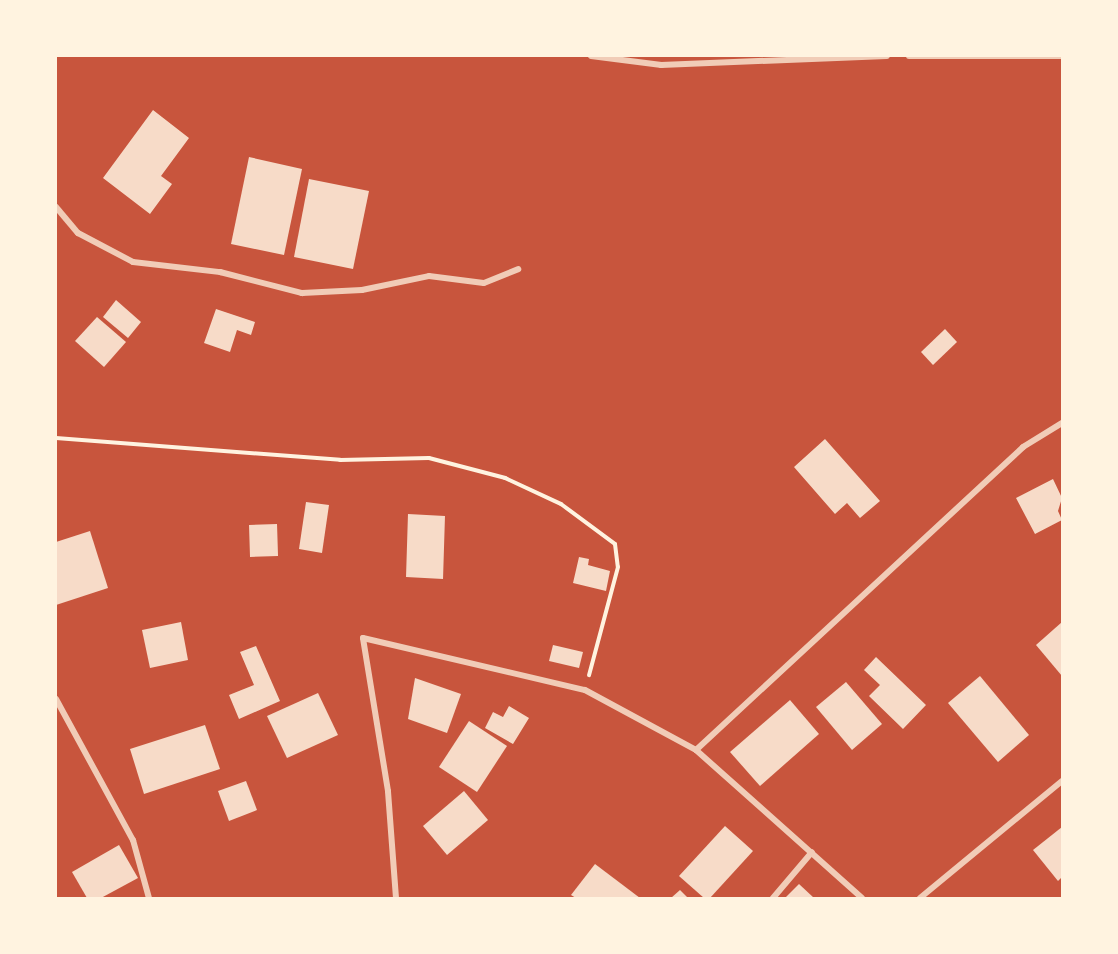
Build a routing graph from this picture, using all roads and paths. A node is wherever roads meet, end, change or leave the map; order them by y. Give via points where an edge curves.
1 (591, 56) edge
2 (887, 56) edge
3 (909, 56) edge
4 (1062, 56) edge
5 (56, 207) edge
6 (518, 269) dead end
7 (1062, 423) edge
8 (56, 438) edge
9 (585, 690) junction
10 (56, 699) edge
11 (696, 750) junction
12 (1062, 781) edge
13 (812, 852) junction
14 (149, 898) edge
15 (396, 898) edge
16 (773, 898) edge
17 (862, 898) edge
18 (920, 898) edge

1 - 2 street via 661,65
3 - 4 street
5 - 6 street via 78,233 133,262 220,272 302,293 362,290 429,276 484,283
7 - 11 street via 1023,447
8 - 9 path via 340,460 429,458 506,478 561,504 615,544 618,567
9 - 11 street
9 - 15 street via 363,638 388,791
10 - 14 street via 133,840
11 - 13 street
12 - 18 street
13 - 16 street
13 - 17 street

